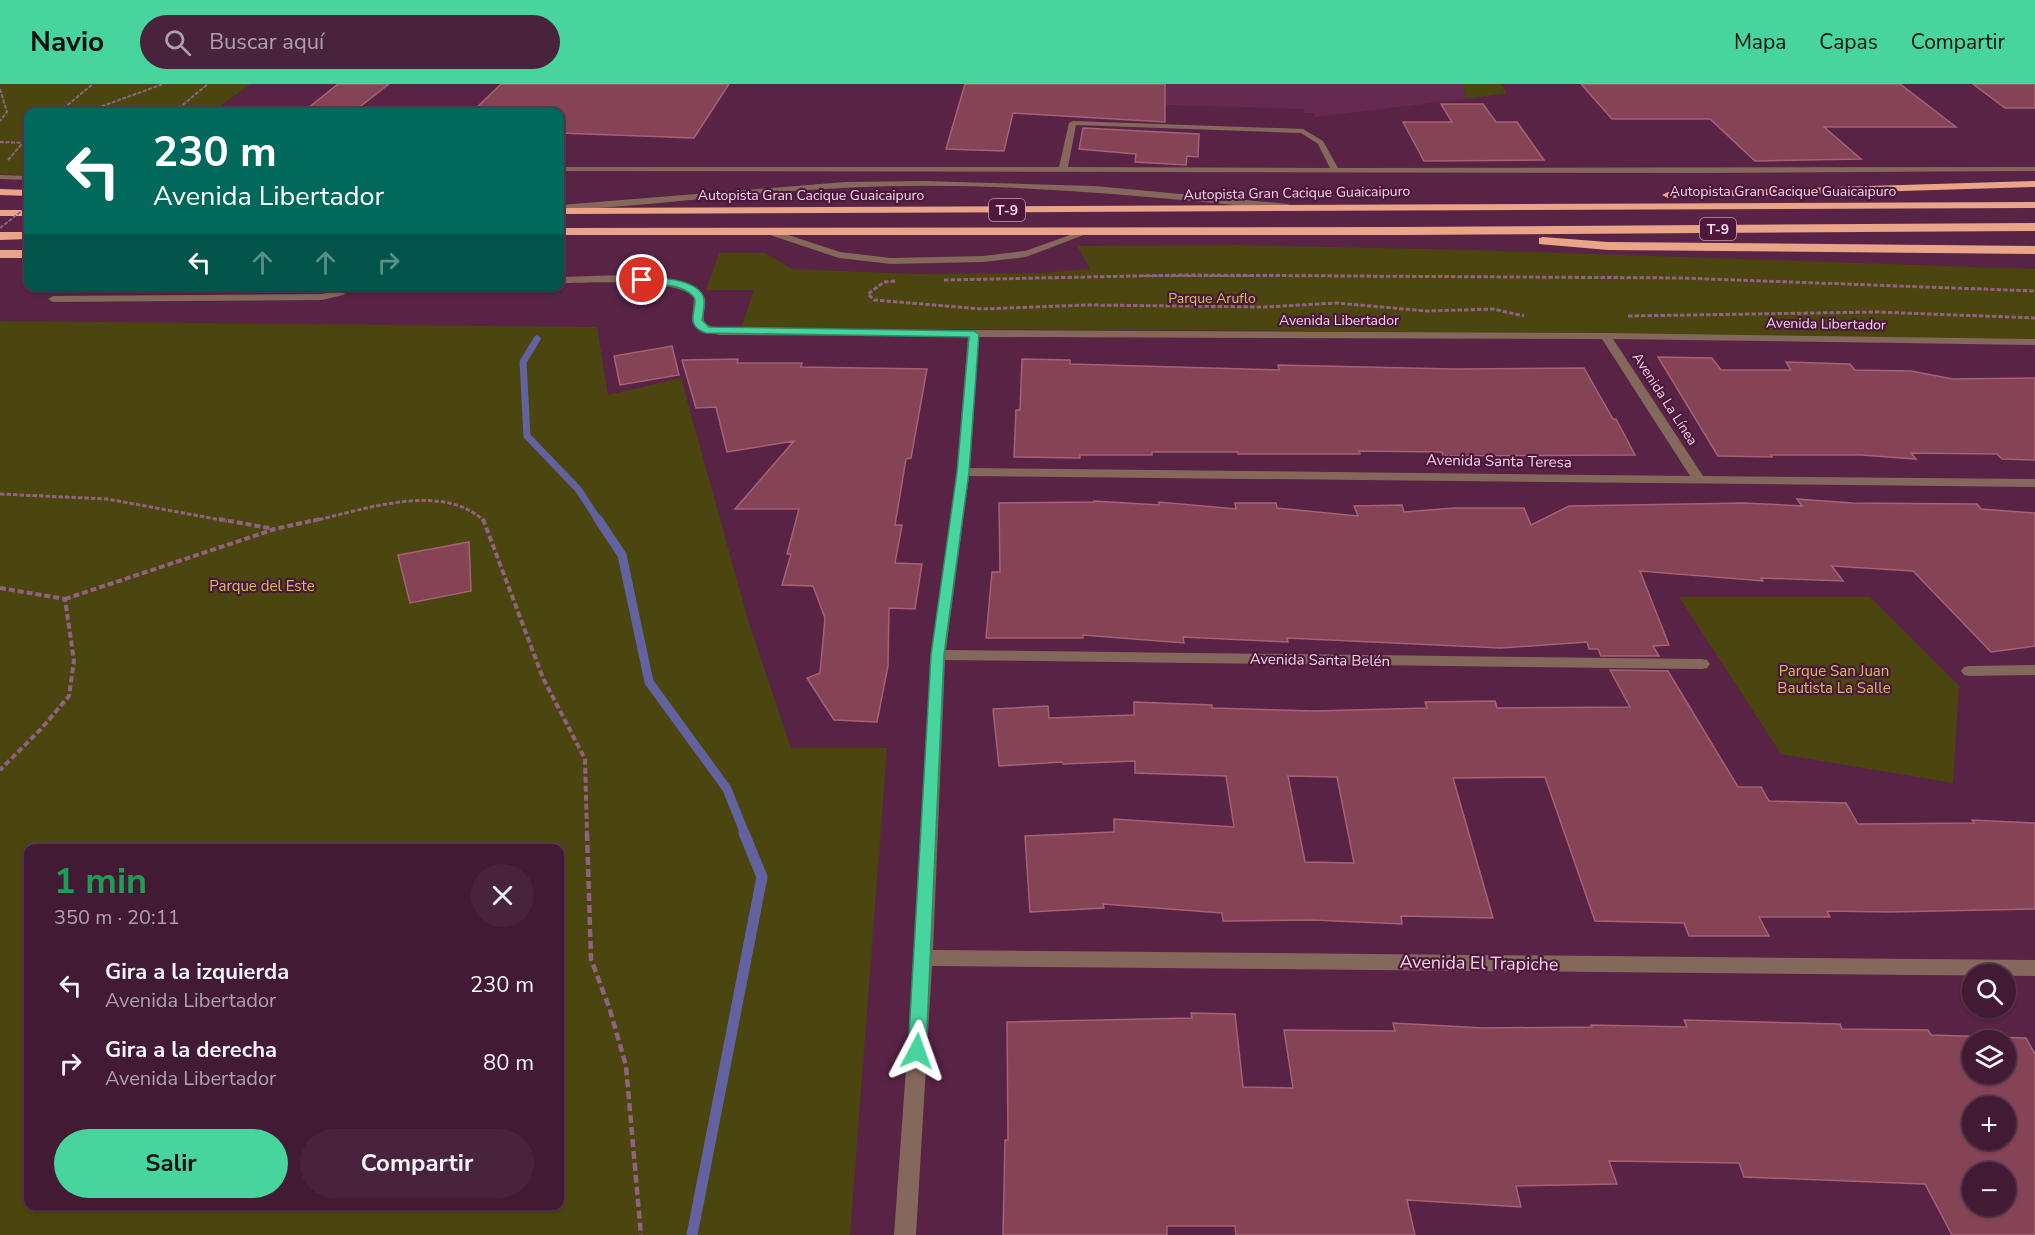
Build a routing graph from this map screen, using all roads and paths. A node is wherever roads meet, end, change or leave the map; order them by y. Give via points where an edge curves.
1 (93, 84) edge
2 (163, 84) edge
3 (208, 84) edge
4 (0, 89) edge
5 (64, 108) edge
6 (97, 108) edge
7 (179, 108) edge
8 (0, 121) edge
9 (0, 142) edge
10 (24, 142) edge
11 (24, 143) edge
12 (6, 163) dead end
13 (564, 169) edge
14 (2035, 169) edge
15 (1063, 170) junction
16 (1335, 170) junction
17 (0, 177) edge
18 (24, 178) edge
19 (2035, 184) edge
20 (0, 192) edge
21 (24, 193) edge
22 (2035, 205) edge
23 (1514, 206) junction
24 (1308, 208) junction
25 (24, 209) edge
26 (564, 210) edge
27 (564, 210) edge
28 (0, 213) edge
29 (24, 213) edge
30 (2035, 227) edge
31 (0, 228) edge
32 (767, 231) junction
33 (1090, 231) junction
34 (1400, 231) junction
35 (564, 232) edge
36 (0, 236) edge
37 (24, 236) edge
38 (1888, 248) junction
39 (2035, 250) edge
40 (0, 254) edge
41 (24, 254) edge
42 (2035, 262) edge
43 (564, 280) edge
44 (903, 280) dead end
45 (935, 280) dead end
46 (342, 291) edge
47 (2035, 291) edge
48 (53, 299) dead end
49 (1524, 316) dead end
50 (1624, 316) dead end
51 (2035, 318) edge
52 (974, 334) junction
53 (1605, 336) junction
54 (2035, 342) edge
55 (963, 472) junction
56 (1699, 479) junction
57 (2035, 483) edge
58 (0, 494) edge
59 (274, 529) junction
60 (0, 588) edge
61 (65, 599) junction
62 (938, 655) junction
63 (1702, 664) dead end
64 (2035, 670) edge
65 (1969, 671) dead end
66 (0, 770) edge
67 (923, 958) junction
68 (2035, 968) edge
69 (641, 1235) edge
70 (905, 1235) edge

1 - 5 path
2 - 6 path
3 - 7 path
4 - 8 path via 7,112
9 - 11 path
10 - 12 path
13 - 15 lane
14 - 16 lane
15 - 16 lane
15 - 16 lane via 1073,123 1303,131 1318,138
17 - 18 lane
19 - 23 highway via 1707,192
20 - 21 highway
22 - 23 highway, Autopista Gran Cacique Guaicaipuro / T-9
23 - 24 highway, Autopista Gran Cacique Guaicaipuro / T-9
24 - 26 highway, Autopista Gran Cacique Guaicaipuro / T-9
24 - 27 lane via 1095,189 924,184 845,185
25 - 31 path, bridge
28 - 29 highway
30 - 34 highway, T-9
32 - 33 highway, T-9
32 - 33 lane via 839,255 891,261 1026,254
32 - 35 highway, T-9
33 - 34 highway, T-9
34 - 38 highway via 1608,246
36 - 37 highway
38 - 39 highway
38 - 42 highway
40 - 41 highway
43 - 52 street, Avenida Libertador via 679,284 700,298 697,320 706,330
44 - 49 path via 884,282 868,294 874,300 982,309 1336,303 1427,310 1493,309
45 - 47 path via 1183,275 1682,278
46 - 48 street via 322,297
50 - 51 path via 1877,312
52 - 53 street, Avenida Libertador
52 - 55 street
53 - 54 street, Avenida Libertador
53 - 56 street, Avenida La Línea
55 - 56 street, Avenida Santa Teresa
55 - 62 street
56 - 57 street, Avenida Santa Teresa
58 - 59 path via 106,499
59 - 61 path
59 - 69 path via 407,500 457,504 483,519 543,678 585,759 591,959 626,1066
60 - 61 path
61 - 66 path via 74,661 69,696
62 - 63 street, Avenida Santa Belén
62 - 67 street
64 - 65 street
67 - 68 street, Avenida El Trapiche
67 - 70 street

